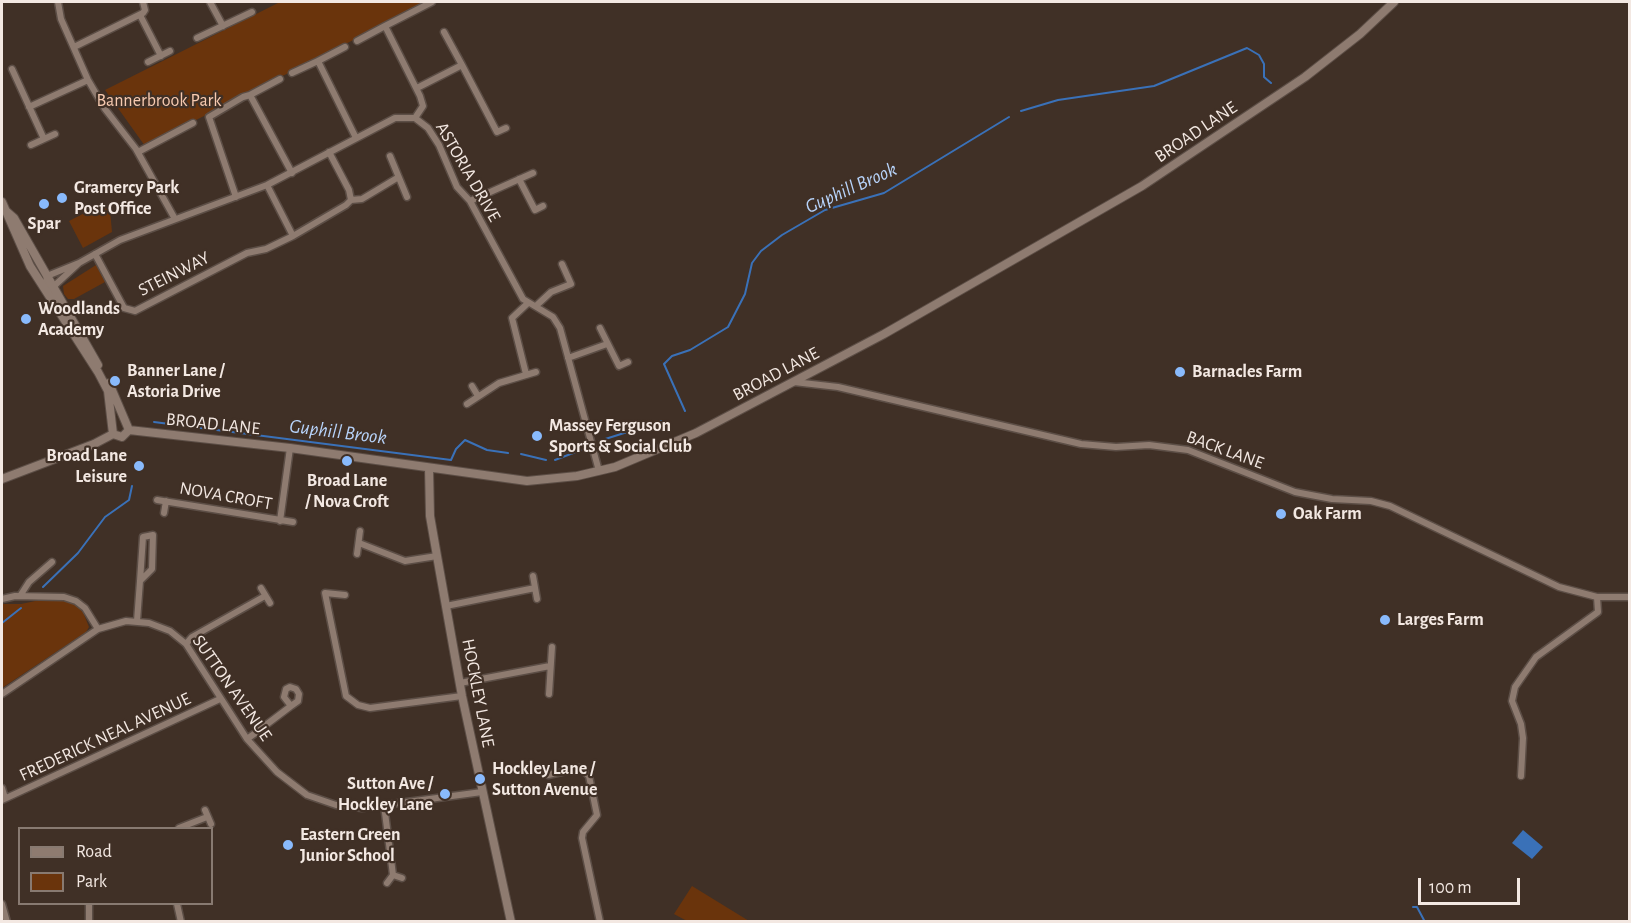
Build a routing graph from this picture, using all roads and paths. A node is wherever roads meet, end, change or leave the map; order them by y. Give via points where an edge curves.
1 (57, 2) edge
2 (143, 2) edge
3 (210, 2) edge
4 (432, 2) edge
5 (1394, 2) edge
6 (252, 12) dead end
7 (140, 15) junction
8 (223, 26) junction
9 (385, 26) junction
10 (444, 32) dead end
11 (197, 38) dead end
12 (357, 41) dead end
13 (74, 47) junction
14 (345, 47) dead end
15 (170, 51) dead end
16 (161, 56) junction
17 (318, 61) junction
18 (148, 62) dead end
19 (462, 65) junction
20 (12, 69) dead end
21 (292, 73) dead end
22 (88, 80) junction
23 (280, 80) dead end
24 (417, 88) junction
25 (250, 95) junction
26 (29, 107) junction
27 (415, 118) junction
28 (193, 123) dead end
29 (506, 128) dead end
30 (497, 132) junction
31 (55, 134) dead end
32 (489, 137) dead end
33 (356, 138) junction
34 (44, 139) junction
35 (31, 145) dead end
36 (138, 152) junction
37 (329, 152) junction
38 (390, 156) dead end
39 (533, 172) dead end
40 (292, 173) junction
41 (397, 177) junction
42 (519, 179) junction
43 (267, 185) junction
44 (236, 197) junction
45 (407, 197) dead end
46 (351, 200) junction
47 (470, 201) junction
48 (2, 202) edge
49 (543, 206) dead end
50 (535, 210) junction
51 (6, 211) junction
52 (526, 214) dead end
53 (175, 219) junction
54 (293, 236) junction
55 (95, 254) junction
56 (80, 263) junction
57 (562, 264) dead end
58 (47, 276) junction
59 (571, 284) junction
60 (50, 289) junction
61 (575, 291) dead end
62 (528, 303) junction
63 (537, 305) junction
64 (600, 328) dead end
65 (607, 344) junction
66 (568, 358) junction
67 (628, 362) dead end
68 (536, 372) dead end
69 (526, 374) junction
70 (794, 382) junction
71 (472, 386) dead end
72 (478, 396) junction
73 (468, 404) dead end
74 (124, 420) junction
75 (112, 430) junction
76 (129, 430) junction
77 (290, 448) junction
78 (429, 468) junction
79 (599, 471) junction
80 (2, 479) edge
81 (157, 500) dead end
82 (166, 501) junction
83 (164, 513) dead end
84 (280, 520) junction
85 (293, 522) dead end
86 (360, 531) dead end
87 (358, 543) junction
88 (357, 554) dead end
89 (437, 556) junction
90 (52, 562) dead end
91 (533, 576) dead end
92 (140, 581) junction
93 (261, 588) dead end
94 (535, 588) junction
95 (345, 595) dead end
96 (23, 596) junction
97 (265, 596) junction
98 (1597, 597) junction
99 (1629, 597) edge
100 (2, 599) edge
101 (537, 599) dead end
102 (270, 603) dead end
103 (446, 606) junction
104 (137, 621) junction
105 (98, 629) junction
106 (186, 644) junction
107 (552, 647) dead end
108 (550, 666) junction
109 (460, 683) junction
110 (2, 694) edge
111 (549, 694) dead end
112 (462, 696) junction
113 (220, 699) junction
114 (291, 706) dead end
115 (247, 739) junction
116 (548, 776) dead end
117 (1521, 776) dead end
118 (2, 788) edge
119 (482, 792) junction
120 (3, 799) edge
121 (384, 805) junction
122 (205, 810) dead end
123 (207, 817) junction
124 (211, 824) dead end
125 (182, 827) edge
126 (393, 875) junction
127 (402, 878) dead end
128 (387, 883) dead end
129 (2, 904) edge
130 (89, 905) edge
131 (178, 905) edge
132 (7, 921) edge
133 (89, 921) edge
134 (182, 921) edge
135 (511, 921) edge
136 (600, 921) edge

1 - 13 street
2 - 7 street via 146,10
3 - 8 street
4 - 9 street
5 - 70 street, BROAD LANE via 1305,77 1142,186
6 - 8 street
7 - 13 street
7 - 16 street
8 - 11 street
9 - 12 street
9 - 24 street
10 - 19 street
13 - 22 street
14 - 17 street
15 - 16 street
16 - 18 street
17 - 21 street
17 - 33 street
19 - 24 street
19 - 30 street
20 - 26 street
22 - 26 street
22 - 36 street
23 - 25 street
24 - 27 street via 423,106
25 - 40 street
25 - 44 street via 209,117
26 - 34 street
27 - 33 street, ASTORIA DRIVE via 394,118
27 - 47 street, ASTORIA DRIVE via 428,128 457,187
28 - 36 street
29 - 30 street
30 - 32 street
31 - 34 street
33 - 37 street, ASTORIA DRIVE
34 - 35 street
36 - 53 street
37 - 40 street, ASTORIA DRIVE
37 - 46 street
38 - 41 street
39 - 42 street
40 - 43 street, ASTORIA DRIVE
41 - 45 street
41 - 46 street, STEINWAY via 362,199
42 - 47 street
42 - 50 street
43 - 44 street, ASTORIA DRIVE
43 - 54 street
44 - 53 street, ASTORIA DRIVE
46 - 54 street, STEINWAY
47 - 62 street, ASTORIA DRIVE
48 - 51 street
49 - 50 street
50 - 52 street
51 - 58 street via 14,218
51 - 60 street via 26,257
53 - 55 street, ASTORIA DRIVE
54 - 55 street, STEINWAY via 247,253 132,311 124,308
55 - 56 street, ASTORIA DRIVE
56 - 58 street, ASTORIA DRIVE
56 - 60 street, ASTORIA DRIVE
57 - 59 street
58 - 60 street
59 - 61 street
59 - 63 street via 551,292
60 - 74 street via 114,393
60 - 75 street via 61,315 108,391
62 - 63 street
62 - 69 street via 512,318
63 - 66 street via 557,322
64 - 65 street
65 - 66 street
65 - 67 street via 619,366
66 - 79 street
68 - 69 street
69 - 72 street via 499,383
70 - 79 street, BROAD LANE via 668,447
70 - 98 street, BACK LANE via 838,387 1081,444 1188,450 1295,492 1390,506 1541,580
71 - 72 street
72 - 73 street
74 - 75 street via 118,418
74 - 76 street
75 - 76 street via 122,437
75 - 80 street via 94,444
76 - 77 street, BROAD LANE
77 - 78 street, BROAD LANE
77 - 84 street, NOVA CROFT
78 - 79 street, BROAD LANE via 527,481
78 - 89 street, HOCKLEY LANE via 430,516
81 - 82 street, NOVA CROFT
82 - 83 street, NOVA CROFT
82 - 84 street, NOVA CROFT
84 - 85 street, NOVA CROFT
86 - 87 street
87 - 88 street
87 - 89 street via 405,561
89 - 103 street, HOCKLEY LANE
90 - 96 street via 29,582
91 - 94 street
92 - 92 street via 152,569 153,535 143,537
92 - 104 street
93 - 97 street
94 - 101 street
94 - 103 street
95 - 112 street via 325,593 346,696 370,708
96 - 100 street
96 - 105 street via 76,601
97 - 102 street
97 - 106 street
98 - 99 street, BACK LANE
98 - 117 street via 1598,612 1536,657 1515,687 1512,701 1523,738
103 - 109 street, HOCKLEY LANE
104 - 105 street, SUTTON AVENUE
104 - 106 street, SUTTON AVENUE via 159,626
105 - 110 street, SUTTON AVENUE
106 - 113 street, SUTTON AVENUE
107 - 108 street
108 - 109 street
108 - 111 street
109 - 112 street, HOCKLEY LANE
112 - 119 street, HOCKLEY LANE
113 - 115 street, SUTTON AVENUE
113 - 120 street, FREDERICK NEAL AVENUE
114 - 115 street
115 - 121 street, SUTTON AVENUE via 307,795 349,807
116 - 136 street via 580,768 589,776 597,815 582,832 582,838
118 - 120 street
119 - 121 street, SUTTON AVENUE
119 - 135 street, HOCKLEY LANE
121 - 126 street
122 - 123 street
123 - 124 street
123 - 125 street
126 - 127 street
126 - 128 street
129 - 132 street
130 - 133 street
131 - 134 street

